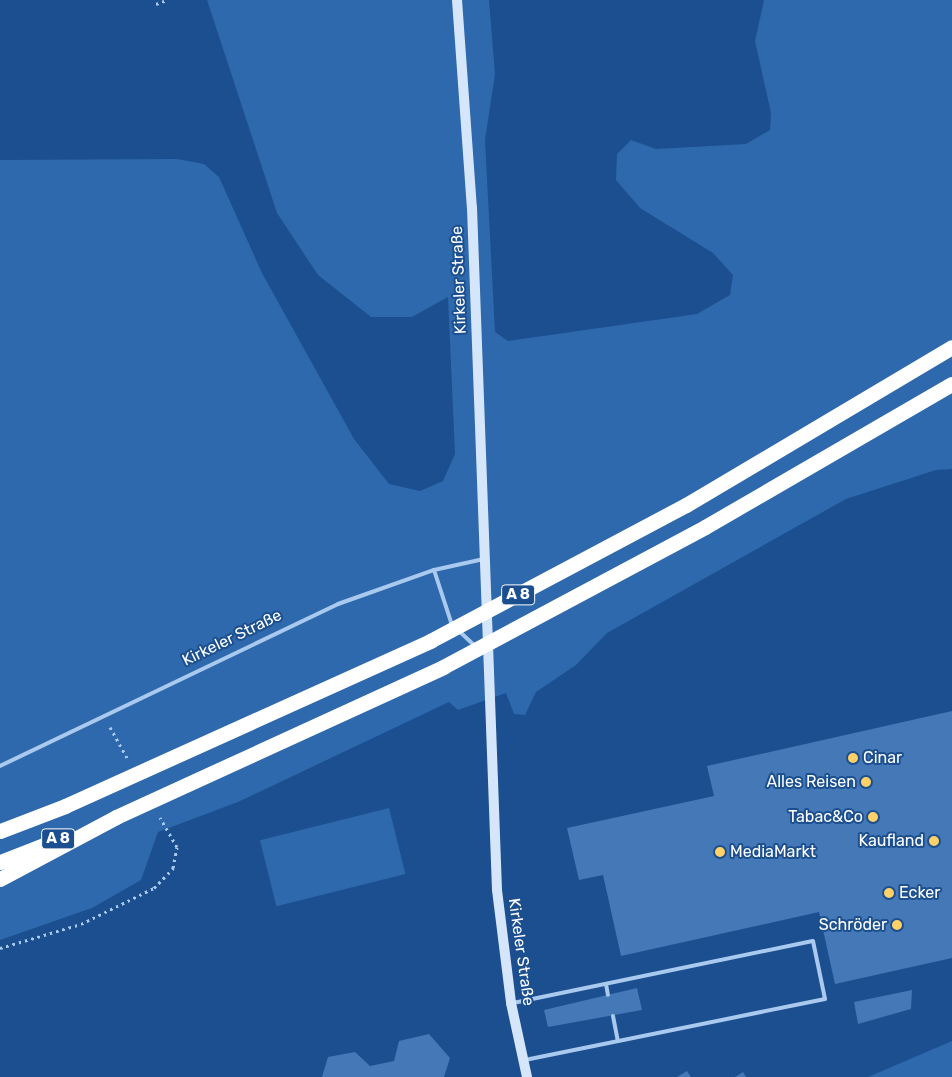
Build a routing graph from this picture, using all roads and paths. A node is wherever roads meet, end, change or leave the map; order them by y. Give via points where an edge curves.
1 (167, 0) edge
2 (457, 0) edge
3 (156, 4) dead end
4 (952, 347) edge
5 (952, 384) edge
6 (486, 559) junction
7 (434, 570) junction
8 (488, 658) junction
9 (104, 716) junction
10 (0, 766) edge
11 (133, 768) dead end
12 (157, 812) dead end
13 (116, 816) junction
14 (0, 831) edge
15 (0, 862) edge
16 (0, 879) edge
17 (0, 948) edge
18 (606, 984) junction
19 (608, 995) dead end
20 (511, 1003) junction
21 (613, 1016) dead end
22 (618, 1041) junction
23 (523, 1061) junction
24 (527, 1077) edge

1 - 3 path
2 - 6 main road, Kirkeler Straße
4 - 14 highway, A 8, bridge via 686,505 447,632 242,729
5 - 13 highway, A 8, bridge via 572,600 334,719
6 - 7 lane, Kirkeler Straße
6 - 8 main road, Kirkeler Straße
7 - 8 lane via 452,624
7 - 9 lane, Kirkeler Straße via 338,604
8 - 20 main road, Kirkeler Straße via 497,890
9 - 10 lane, Kirkeler Straße
9 - 11 path
12 - 17 path via 177,847 173,868 154,888 82,924
13 - 15 highway, A 8
13 - 16 highway
18 - 19 lane
18 - 20 lane
18 - 22 lane via 813,941 825,999
20 - 23 main road, Kirkeler Straße
21 - 22 lane
22 - 23 lane
23 - 24 main road, Kirkeler Straße

